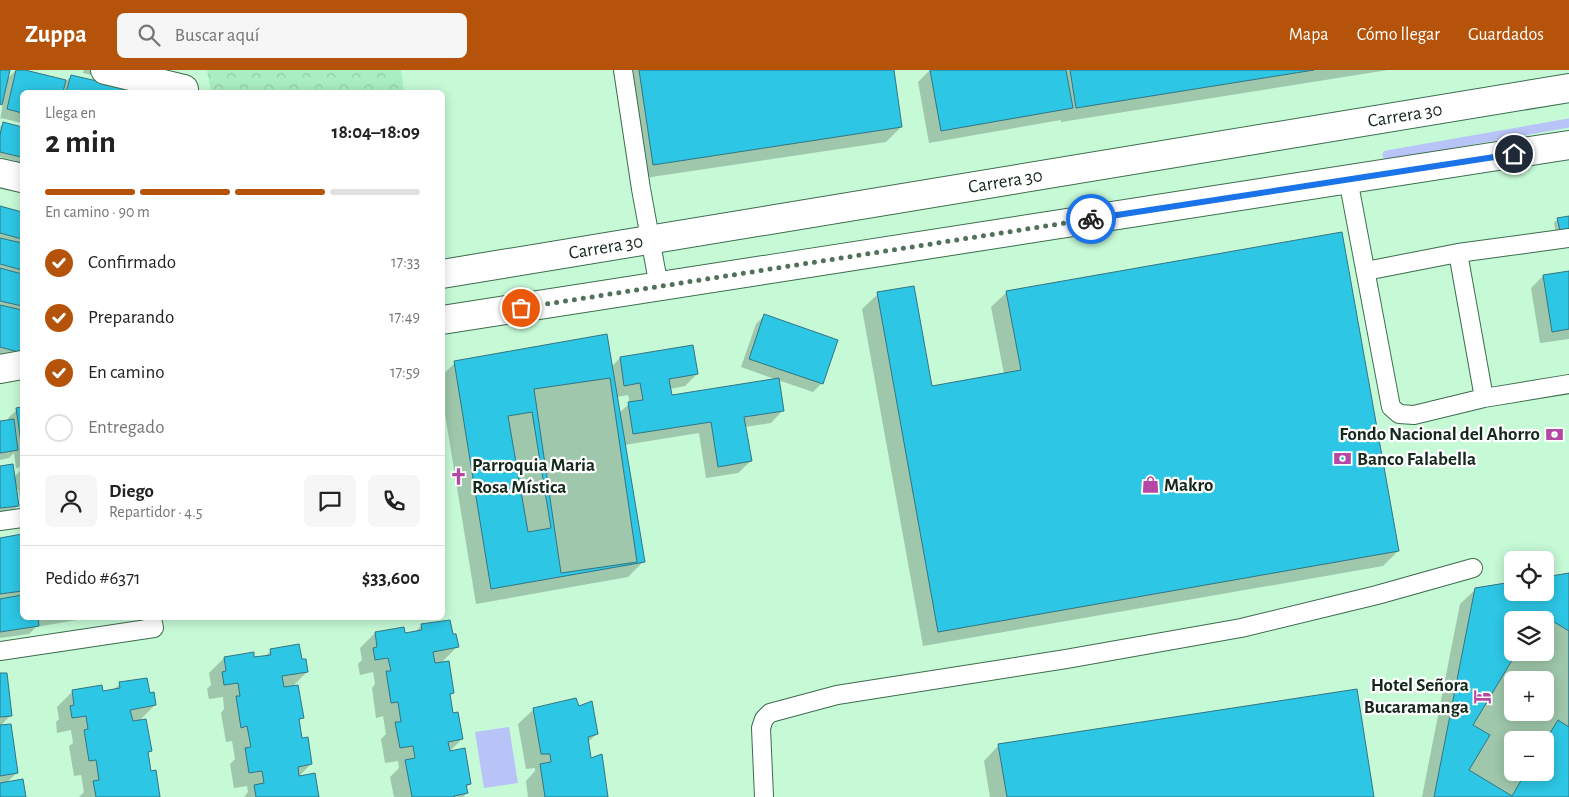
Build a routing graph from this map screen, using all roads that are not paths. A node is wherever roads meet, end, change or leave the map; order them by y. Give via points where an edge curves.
1 (105, 70) edge
2 (623, 70) edge
3 (184, 84) edge
4 (1569, 88) edge
5 (1569, 145) edge
6 (0, 173) edge
7 (20, 178) edge
8 (1348, 179) junction
9 (1569, 238) edge
10 (649, 240) junction
11 (1458, 253) junction
12 (1366, 271) junction
13 (445, 274) edge
14 (659, 286) junction
15 (445, 320) edge
16 (20, 365) edge
17 (0, 369) edge
18 (1569, 384) edge
19 (1484, 398) junction
20 (20, 518) edge
21 (0, 521) edge
22 (1474, 568) dead end
23 (153, 623) edge
24 (0, 651) edge
25 (764, 797) edge

1 - 3 street
2 - 10 lane
4 - 10 street, Carrera 30
5 - 8 street
6 - 7 street
8 - 12 lane
8 - 14 street
9 - 11 lane
10 - 13 street, Carrera 30
10 - 14 lane
11 - 12 lane
11 - 19 lane
12 - 19 lane via 1391,407 1400,414 1414,415
14 - 15 street
16 - 17 street
18 - 19 lane
20 - 21 lane
22 - 25 lane via 1241,628 836,695 770,713 761,728
23 - 24 lane

